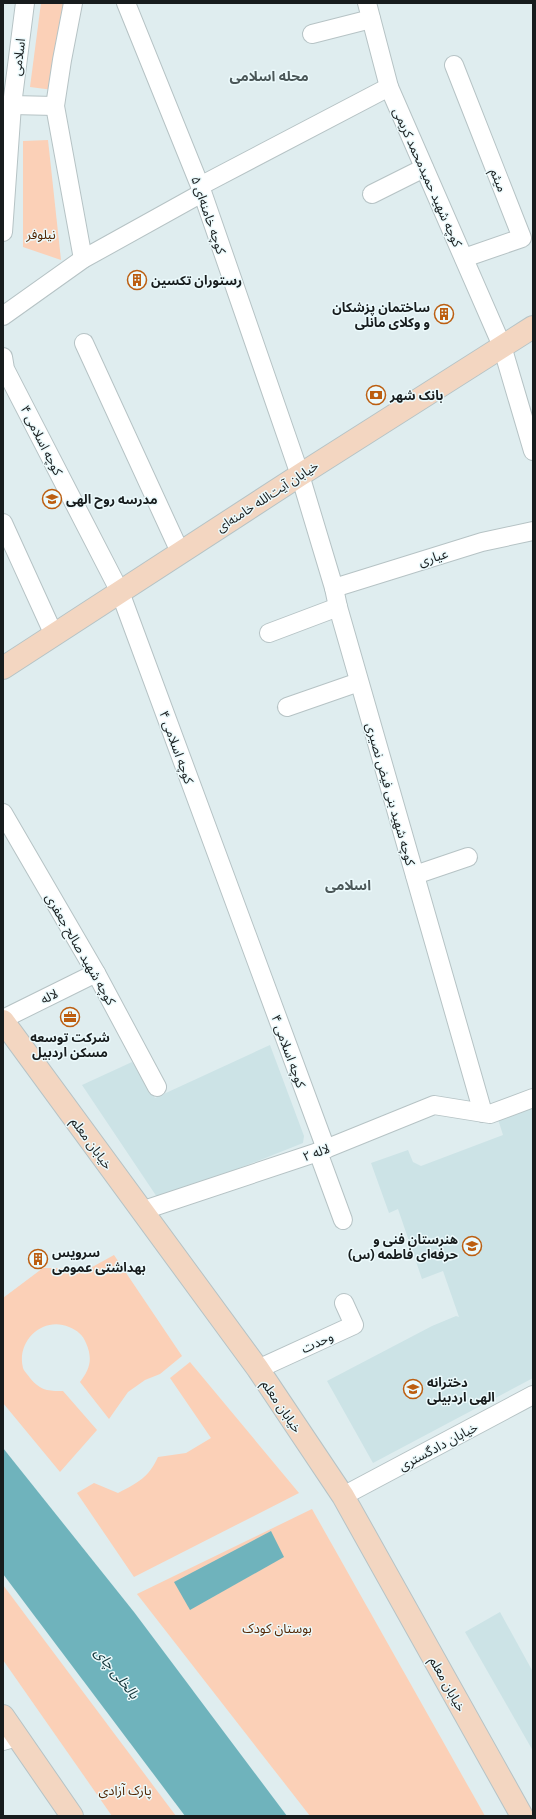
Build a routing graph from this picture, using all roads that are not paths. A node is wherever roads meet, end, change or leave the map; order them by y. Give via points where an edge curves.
1 (25, 3) edge
2 (73, 3) edge
3 (126, 3) edge
4 (369, 11) edge
5 (312, 34) dead end
6 (454, 65) dead end
7 (389, 87) junction
8 (12, 105) junction
9 (55, 106) junction
10 (424, 168) junction
11 (201, 190) junction
12 (372, 194) dead end
13 (3, 232) edge
14 (464, 258) junction
15 (83, 260) junction
16 (3, 316) edge
17 (533, 326) edge
18 (84, 343) dead end
19 (502, 346) junction
20 (3, 357) edge
21 (533, 451) edge
22 (300, 475) junction
23 (3, 523) edge
24 (533, 531) edge
25 (180, 552) junction
26 (334, 588) junction
27 (120, 592) junction
28 (338, 607) junction
29 (269, 632) dead end
30 (54, 635) junction
31 (3, 668) edge
32 (359, 682) junction
33 (288, 707) dead end
34 (3, 813) edge
35 (468, 857) dead end
36 (415, 876) junction
37 (96, 973) junction
38 (3, 1020) edge
39 (157, 1087) dead end
40 (533, 1098) edge
41 (486, 1114) junction
42 (322, 1150) junction
43 (141, 1211) junction
44 (343, 1220) dead end
45 (344, 1302) dead end
46 (258, 1369) junction
47 (533, 1395) edge
48 (343, 1496) junction
49 (3, 1716) edge
50 (10, 1739) edge
51 (533, 1810) edge
52 (72, 1816) edge
53 (522, 1816) edge

1 - 8 street, اسلامی
2 - 9 street
3 - 11 street, کوچه خامنه‌ای ۵
4 - 5 street
4 - 7 street, کوچه شهید حمیدمحمد کریمی
6 - 14 street, میثم via 522,238
7 - 10 street, کوچه شهید حمیدمحمد کریمی
7 - 11 street
8 - 9 street
8 - 13 street, اسلامی
9 - 15 street
10 - 12 street
10 - 14 street, کوچه شهید حمیدمحمد کریمی
11 - 15 street
11 - 22 street, کوچه خامنه‌ای ۵
14 - 19 street, کوچه شهید حمیدمحمد کریمی
15 - 16 street
17 - 19 main road, خیابان آیت‌الله خامنه‌ای
18 - 25 street
19 - 21 street, کوچه شهید حمیدمحمد کریمی
19 - 22 main road, خیابان آیت‌الله خامنه‌ای
20 - 27 street, کوچه اسلامی ۴ via 5,369
22 - 25 main road, خیابان آیت‌الله خامنه‌ای
22 - 26 street, کوچه شهید بنی فیض نصیری
23 - 30 street
24 - 26 street, عیاری via 482,542
25 - 27 main road, خیابان آیت‌الله خامنه‌ای
26 - 28 street, کوچه شهید بنی فیض نصیری
27 - 30 main road, خیابان آیت‌الله خامنه‌ای
27 - 42 street, کوچه اسلامی ۴
28 - 29 street
28 - 32 street, کوچه شهید بنی فیض نصیری
30 - 31 main road, خیابان آیت‌الله خامنه‌ای
32 - 33 street
32 - 36 street, کوچه شهید بنی فیض نصیری
34 - 37 street, کوچه شهید صالح جعفری
35 - 36 street
36 - 41 street, کوچه شهید بنی فیض نصیری
37 - 38 street, لاله
37 - 39 street, کوچه شهید صالح جعفری
38 - 43 main road, خیابان معلم
40 - 41 street
41 - 42 street, لاله ۲ via 434,1105
42 - 43 street, لاله ۲
42 - 44 street, کوچه اسلامی ۴
43 - 46 main road, خیابان معلم
45 - 46 street, وحدت via 354,1325
46 - 48 main road, خیابان معلم
47 - 48 street, خیابان دادگستری
48 - 53 main road, خیابان معلم
49 - 50 main road
50 - 52 main road
51 - 53 street

